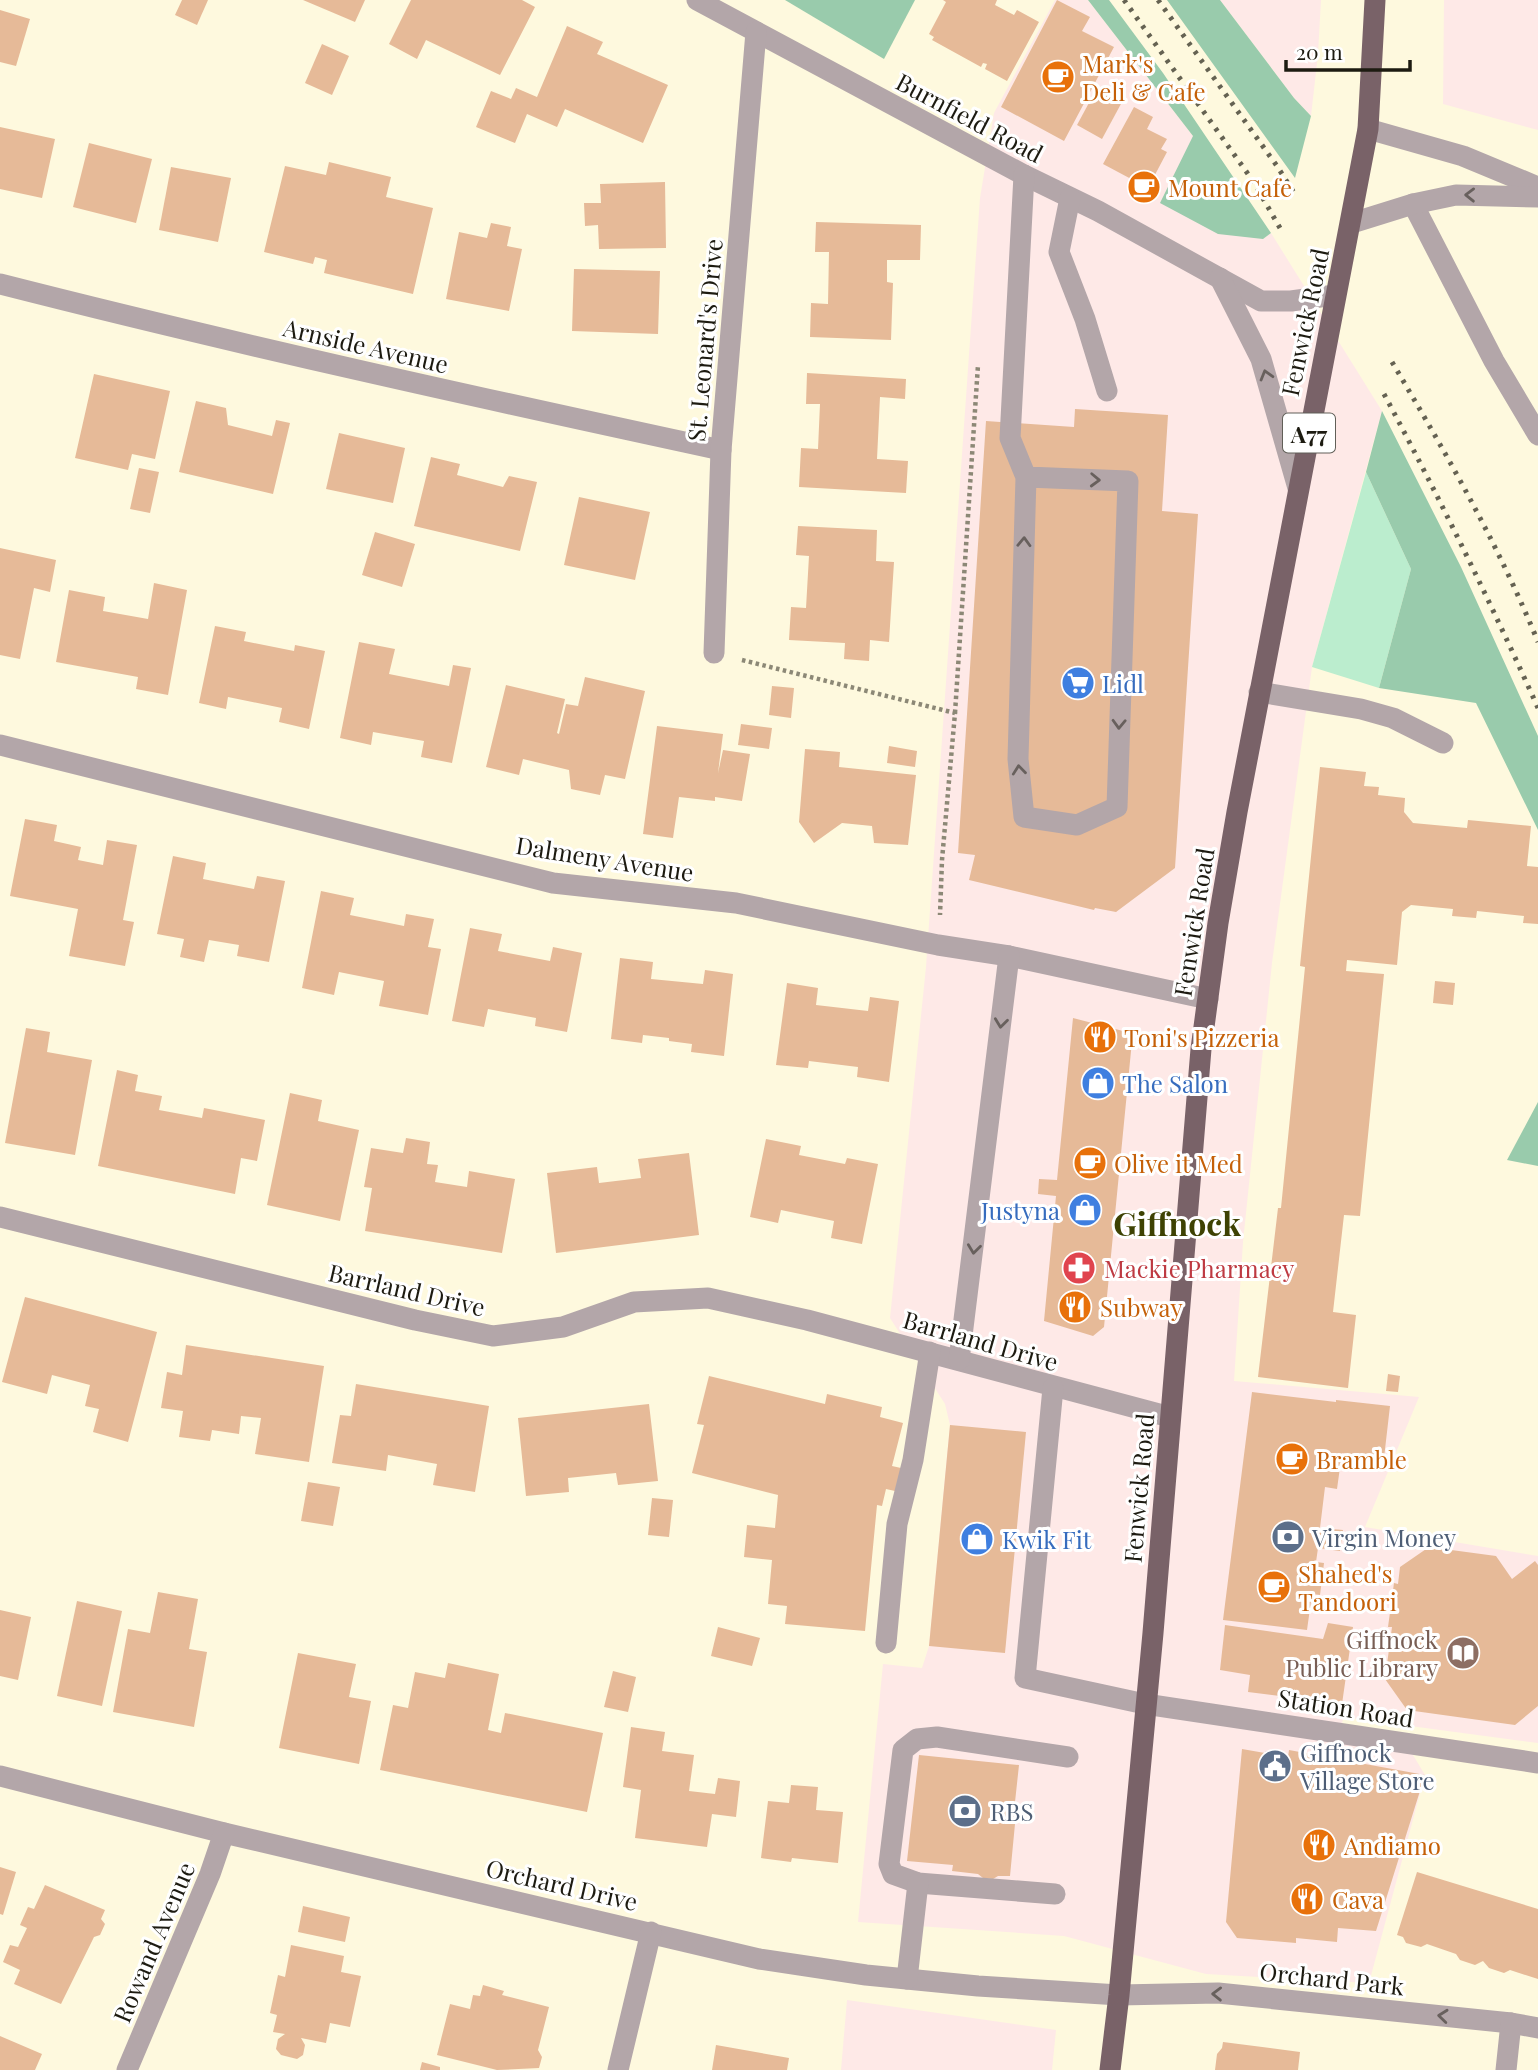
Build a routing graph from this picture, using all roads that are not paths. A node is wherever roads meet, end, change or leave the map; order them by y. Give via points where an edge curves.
1 (697, 0) edge
2 (1375, 0) edge
3 (756, 32) junction
4 (1368, 130) junction
5 (1024, 175) junction
6 (1538, 187) edge
7 (1538, 197) edge
8 (1070, 198) junction
9 (1413, 204) junction
10 (1352, 223) junction
11 (1220, 278) junction
12 (0, 284) edge
13 (1335, 295) junction
14 (1107, 391) dead end
15 (1531, 406) edge
16 (1538, 435) edge
17 (721, 450) junction
18 (1026, 477) junction
19 (1298, 488) junction
20 (714, 653) road end
21 (1259, 692) junction
22 (1443, 743) dead end
23 (0, 745) edge
24 (1009, 956) junction
25 (1208, 999) junction
26 (0, 1217) edge
27 (930, 1352) junction
28 (959, 1360) junction
29 (1054, 1388) junction
30 (1170, 1417) junction
31 (886, 1643) dead end
32 (1145, 1704) junction
33 (1068, 1757) dead end
34 (1538, 1763) edge
35 (0, 1776) edge
36 (224, 1833) junction
37 (918, 1883) junction
38 (1055, 1895) dead end
39 (651, 1932) junction
40 (907, 1979) junction
41 (1119, 1995) junction
42 (1511, 2022) junction
43 (1538, 2028) edge
44 (127, 2070) edge
45 (618, 2070) edge
46 (1110, 2070) edge
47 (1506, 2070) edge

1 - 3 street, Burnfield Road
2 - 4 main road, Fenwick Road / A77
3 - 5 street, Burnfield Road
3 - 17 street, St. Leonard's Drive
4 - 6 street via 1464,156
4 - 10 main road, Fenwick Road / A77
5 - 8 street, Burnfield Road
5 - 18 street via 1010,438
7 -> 9 street via 1457,195
8 - 11 street, Burnfield Road
8 - 14 street via 1059,252
9 - 10 street
9 - 15 street via 1449,276
10 - 13 main road, Fenwick Road / A77
11 - 13 street, Burnfield Road via 1261,301
19 -> 11 street via 1261,359
12 - 17 street, Arnside Avenue
13 - 19 main road, Fenwick Road / A77
15 - 16 street
17 - 20 street, St. Leonard's Drive
18 -> 18 street via 1128,481 1117,807 1077,825 1024,817 1018,759
19 - 21 main road, Fenwick Road / A77
21 - 22 street via 1361,709 1393,718
21 - 25 main road, Fenwick Road / A77
23 - 24 street, Dalmeny Avenue via 553,883 736,903
24 - 25 street, Dalmeny Avenue
24 -> 28 street
25 - 30 main road, Fenwick Road / A77
26 - 27 street, Barrland Drive via 493,1336 563,1326 635,1302 708,1298
27 - 28 street, Barrland Drive
27 - 31 street via 913,1460 897,1524
28 - 29 street, Barrland Drive
29 - 30 street, Barrland Drive
29 - 32 street, Station Road via 1025,1678
30 - 32 main road, Fenwick Road / A77
32 - 34 street, Station Road
32 - 41 main road, Fenwick Road / A77
33 - 37 street via 937,1737 918,1739 903,1750 889,1864 893,1874
35 - 36 street, Orchard Drive
36 - 39 street, Orchard Drive
36 - 44 street, Rowand Avenue
37 - 38 street
37 - 40 street
39 - 40 street, Orchard Drive via 759,1958
39 - 45 street
40 - 41 street, Orchard Drive
42 -> 41 street, Orchard Park via 1218,1993
41 - 46 main road, Fenwick Road / A77
42 - 43 street, Orchard Park
42 - 47 street

